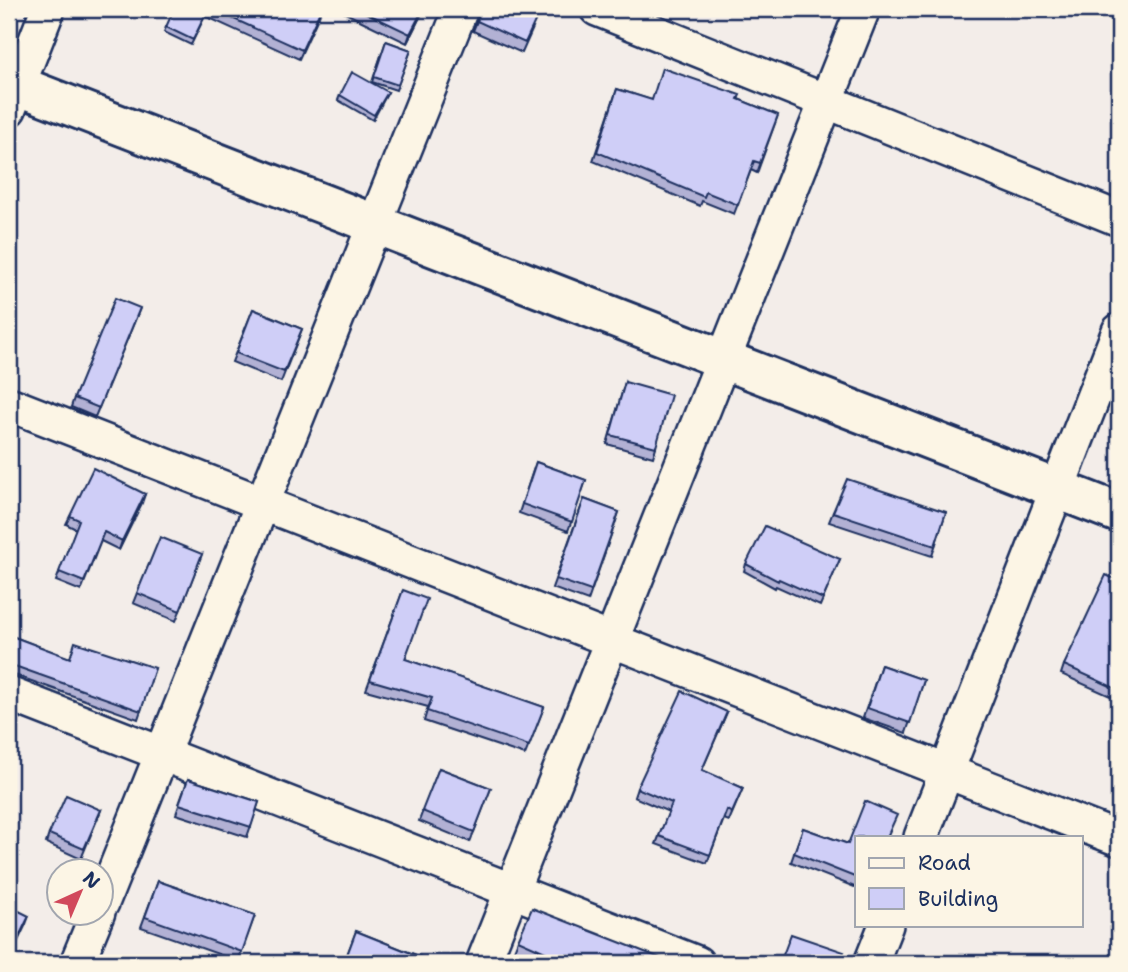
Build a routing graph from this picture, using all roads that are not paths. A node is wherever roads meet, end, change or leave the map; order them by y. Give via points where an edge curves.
1 (48, 9) edge
2 (461, 9) edge
3 (597, 9) edge
4 (863, 9) edge
5 (12, 92) edge
6 (826, 100) junction
7 (1119, 219) edge
8 (374, 225) junction
9 (1119, 331) edge
10 (723, 360) junction
11 (9, 404) edge
12 (1057, 489) junction
13 (262, 504) junction
14 (1119, 513) edge
15 (611, 641) junction
16 (9, 694) edge
17 (161, 754) junction
18 (947, 772) junction
19 (921, 836) edge
20 (1119, 839) edge
21 (116, 868) edge
22 (512, 891) junction
23 (92, 926) edge
24 (887, 926) edge
25 (77, 963) edge
26 (483, 963) edge
27 (697, 963) edge
28 (871, 963) edge

1 - 5 street
2 - 8 street
3 - 6 street
4 - 6 street
5 - 8 street
6 - 7 street
6 - 10 street
8 - 10 street
8 - 13 street
9 - 12 street
10 - 12 street
10 - 15 street
11 - 13 street
12 - 14 street
12 - 18 street
13 - 15 street
13 - 17 street
15 - 18 street
15 - 22 street
16 - 17 street
17 - 21 street
17 - 22 street
18 - 19 street
18 - 20 street
22 - 26 street
22 - 27 street
23 - 25 street
24 - 28 street

